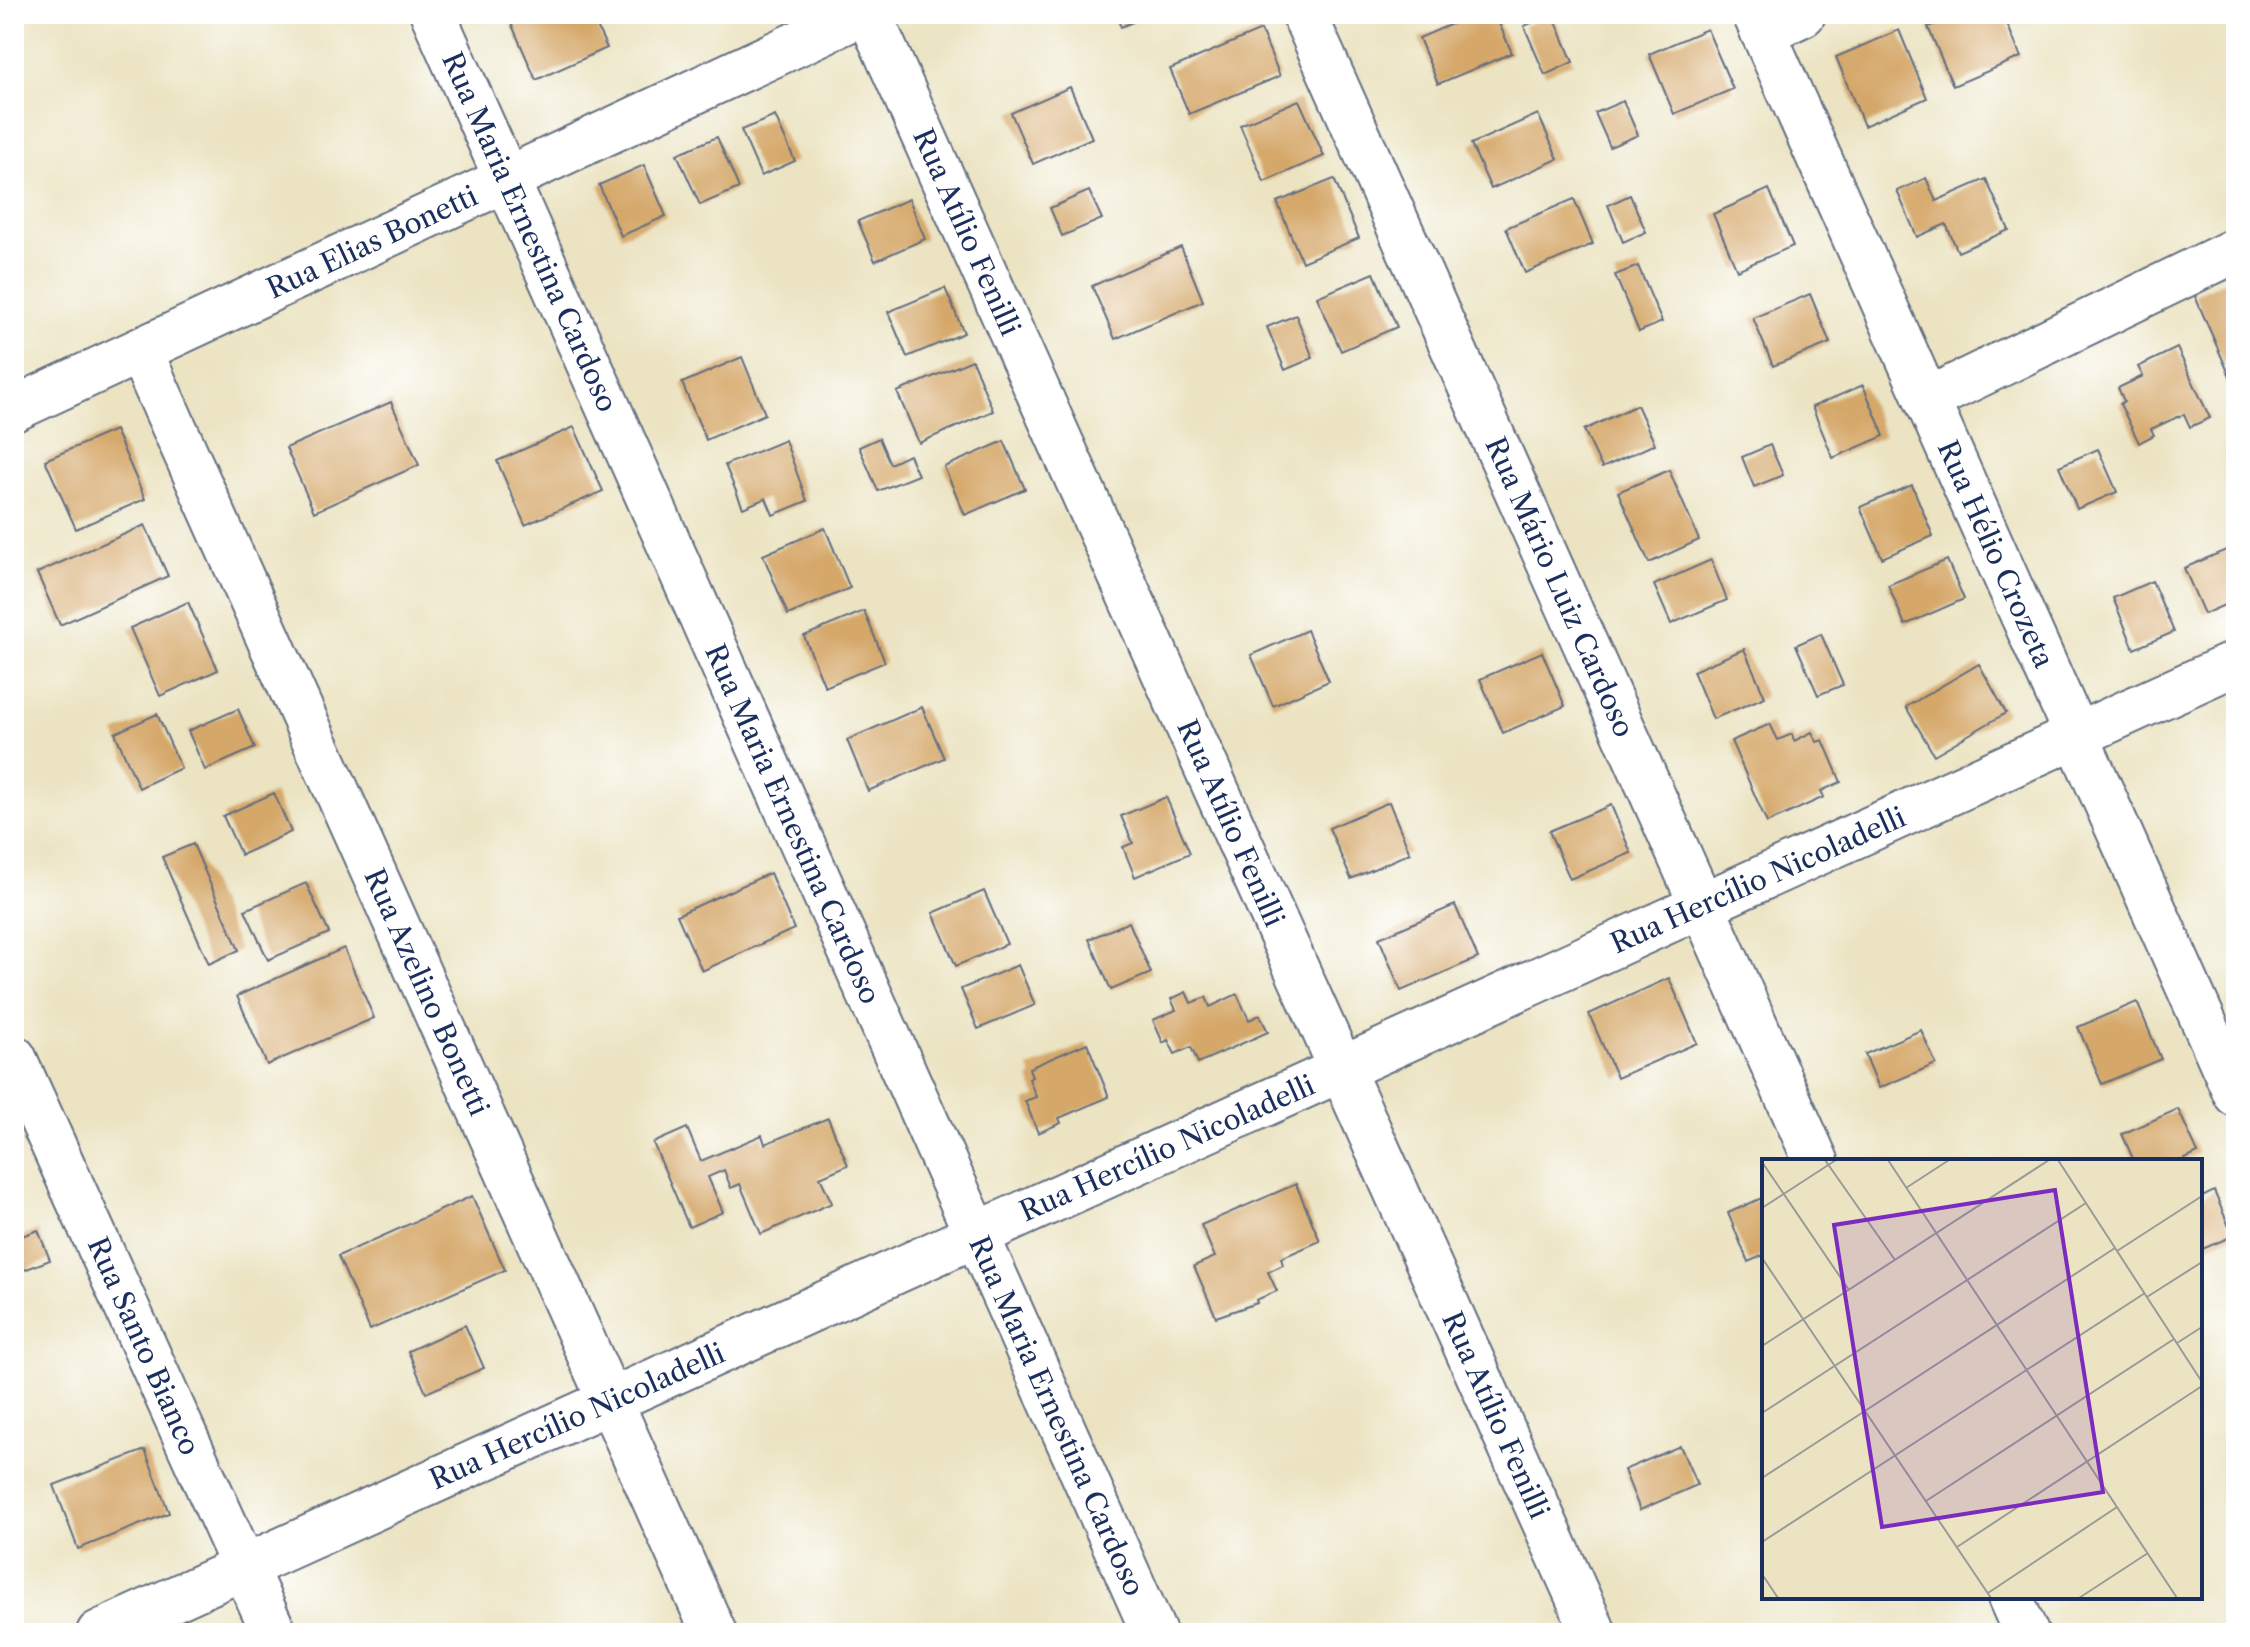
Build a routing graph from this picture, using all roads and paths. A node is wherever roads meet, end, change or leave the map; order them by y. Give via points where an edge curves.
1 (433, 14) edge
2 (861, 14) edge
3 (869, 14) edge
4 (1304, 14) edge
5 (1803, 14) edge
6 (1759, 23) edge
7 (507, 179) junction
8 (2236, 250) edge
9 (140, 351) junction
10 (1927, 400) junction
11 (14, 409) edge
12 (2236, 663) edge
13 (2076, 735) junction
14 (1702, 905) junction
15 (14, 1058) edge
16 (1341, 1069) junction
17 (2236, 1094) edge
18 (1815, 1159) edge
19 (975, 1235) junction
20 (610, 1401) junction
21 (244, 1567) junction
22 (2011, 1599) edge
23 (99, 1633) edge
24 (274, 1633) edge
25 (714, 1633) edge
26 (1154, 1633) edge
27 (1594, 1633) edge
28 (2026, 1633) edge

1 - 7 street, Rua Maria Ernestina Cardoso
2 - 7 street, Rua Elias Bonetti
3 - 16 street, Rua Atílio Fenilli
4 - 14 street, Rua Mário Luiz Cardoso
5 - 6 street
6 - 10 street, Rua Hélio Crozeta
7 - 9 street, Rua Elias Bonetti
7 - 19 street, Rua Maria Ernestina Cardoso
8 - 10 street
9 - 11 street, Rua Elias Bonetti
9 - 20 street, Rua Azelino Bonetti
10 - 13 street, Rua Hélio Crozeta
12 - 13 street, Rua Hercílio Nicoladelli
13 - 14 street, Rua Hercílio Nicoladelli
13 - 17 street, Rua Hélio Crozeta
14 - 16 street, Rua Hercílio Nicoladelli
14 - 18 street, Rua Mário Luiz Cardoso
15 - 21 street, Rua Santo Bianco
16 - 19 street, Rua Hercílio Nicoladelli
16 - 27 street, Rua Atílio Fenilli
19 - 20 street, Rua Hercílio Nicoladelli
19 - 26 street, Rua Maria Ernestina Cardoso
20 - 21 street, Rua Hercílio Nicoladelli
20 - 25 street, Rua Azelino Bonetti
21 - 23 street, Rua Hercílio Nicoladelli
21 - 24 street, Rua Santo Bianco
22 - 28 street

